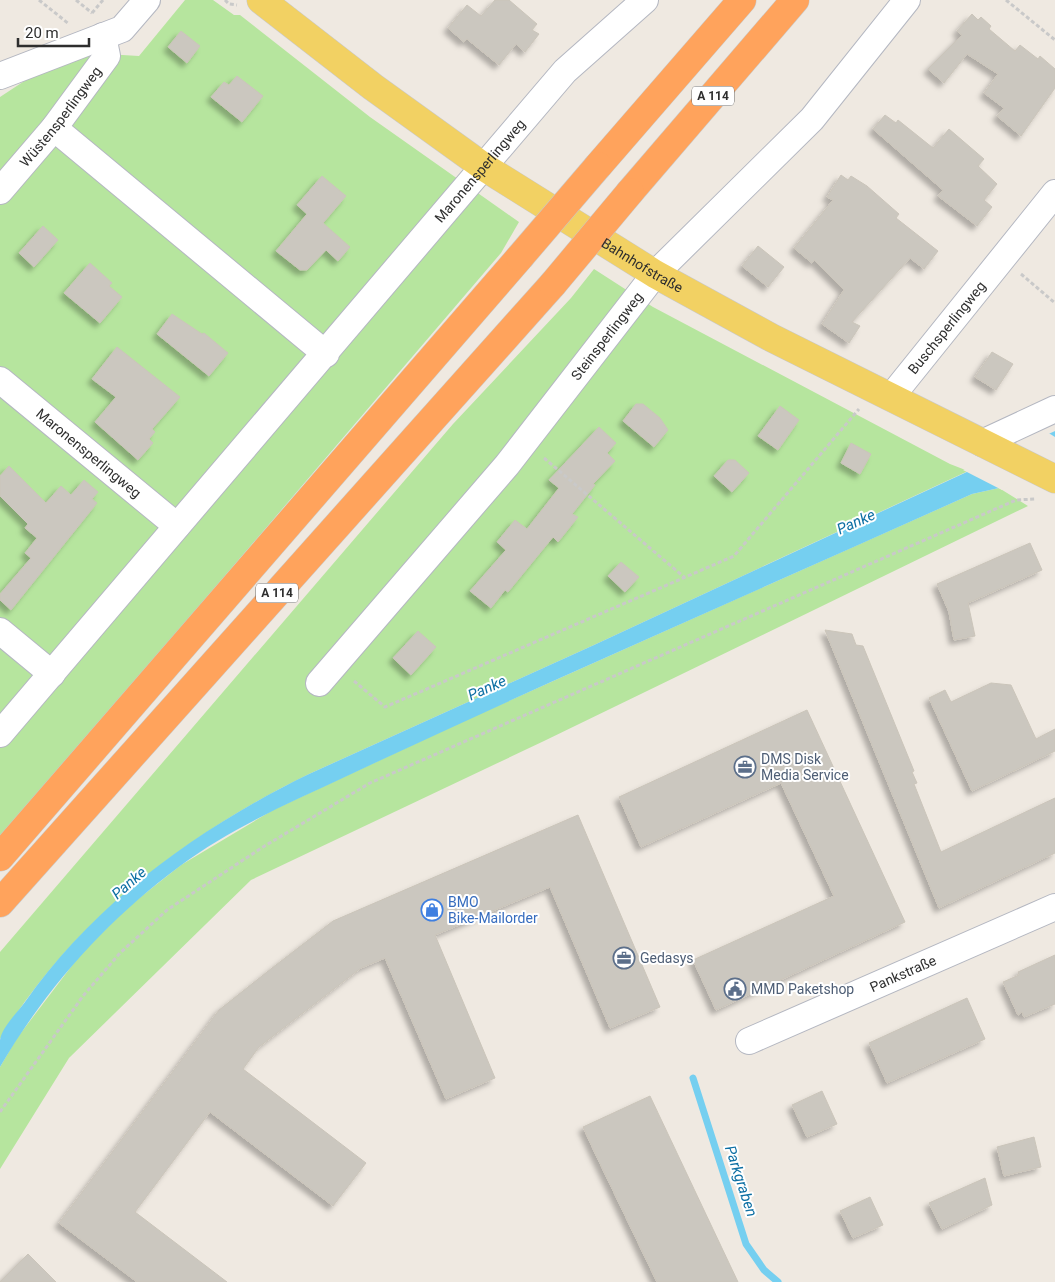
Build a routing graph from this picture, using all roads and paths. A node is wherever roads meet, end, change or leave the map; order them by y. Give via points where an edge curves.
1 (39, 0) edge
2 (76, 0) edge
3 (147, 0) edge
4 (262, 0) edge
5 (645, 0) edge
6 (742, 0) edge
7 (795, 0) edge
8 (907, 0) edge
9 (1006, 0) edge
10 (98, 25) junction
11 (77, 31) dead end
12 (1055, 40) edge
13 (0, 76) edge
14 (54, 128) junction
15 (484, 167) junction
16 (0, 191) edge
17 (1055, 192) edge
18 (1002, 258) junction
19 (655, 274) junction
20 (1055, 302) edge
21 (326, 354) junction
22 (0, 380) edge
23 (891, 397) junction
24 (1055, 409) edge
25 (858, 412) dead end
26 (525, 442) junction
27 (986, 444) junction
28 (1055, 479) edge
29 (1036, 499) dead end
30 (177, 526) junction
31 (684, 577) junction
32 (0, 631) edge
33 (52, 674) junction
34 (326, 674) joint
35 (0, 734) edge
36 (0, 857) edge
37 (0, 903) edge
38 (1055, 907) edge
39 (749, 1042) dead end
40 (0, 1112) edge

1 - 11 path
2 - 10 path
3 - 10 street via 122,29
4 - 15 main road, Bahnhofstraße via 373,87
5 - 15 street, Maronensperlingweg via 565,71
6 - 36 highway, A 114, bridge
7 - 37 highway, A 114, bridge via 553,284
8 - 19 street, Steinsperlingweg via 812,119
9 - 12 path
10 - 13 street
10 - 14 street, Wüstensperlingweg via 107,56
14 - 16 street, Wüstensperlingweg
14 - 21 street
15 - 19 main road, Bahnhofstraße
15 - 21 street, Maronensperlingweg
17 - 18 street, Buschsperlingweg
18 - 20 path
18 - 23 street, Buschsperlingweg
19 - 23 main road, Bahnhofstraße via 772,338
19 - 26 street, Steinsperlingweg
21 - 30 street, Maronensperlingweg
22 - 30 street, Maronensperlingweg
23 - 27 main road, Bahnhofstraße
24 - 27 street
25 - 31 path via 734,556
26 - 31 path
26 - 34 street, Steinsperlingweg
27 - 28 main road, Bahnhofstraße
29 - 40 path via 1016,500 370,783 167,910 120,954 83,996
30 - 33 street, Maronensperlingweg
31 - 34 path via 385,707
32 - 33 street
33 - 35 street, Maronensperlingweg
38 - 39 street, Pankstraße

